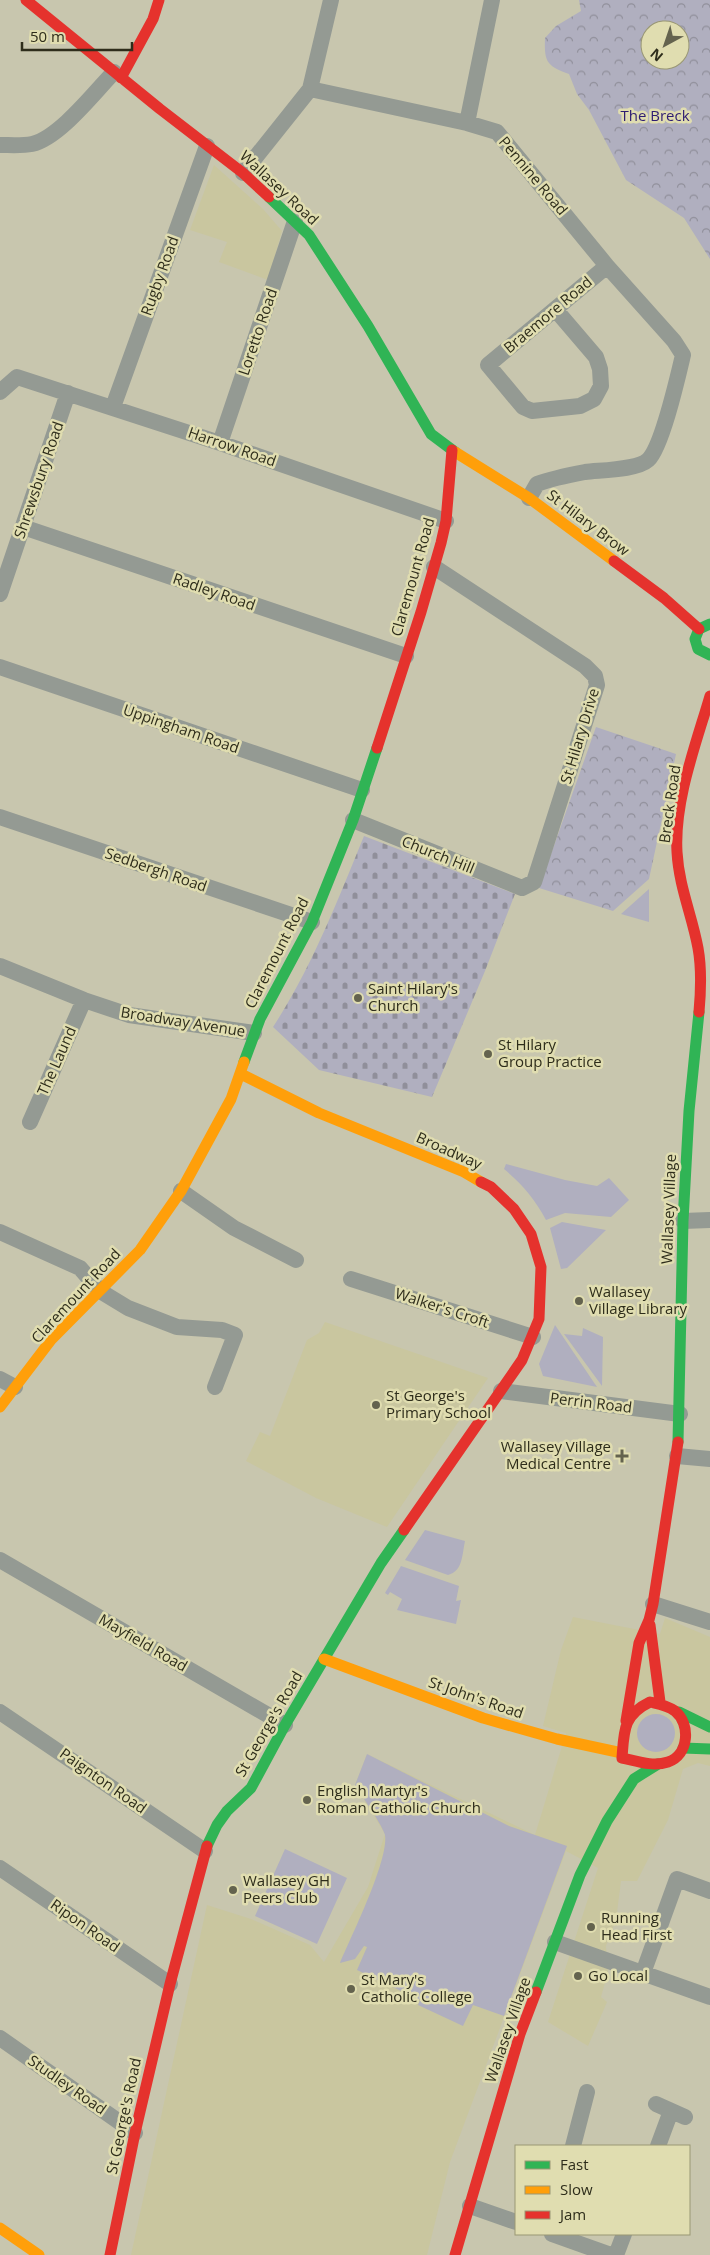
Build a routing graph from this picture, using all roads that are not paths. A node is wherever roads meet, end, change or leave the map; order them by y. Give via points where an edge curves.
1 (26, 0) edge
2 (159, 0) edge
3 (331, 0) edge
4 (492, 0) edge
5 (118, 75) junction
6 (310, 89) junction
7 (466, 123) junction
8 (0, 146) edge
9 (207, 146) junction
10 (243, 173) junction
11 (295, 221) junction
12 (607, 266) junction
13 (555, 309) junction
14 (0, 392) edge
15 (68, 393) junction
16 (113, 407) junction
17 (220, 443) junction
18 (452, 450) junction
19 (528, 498) junction
20 (446, 521) junction
21 (23, 527) junction
22 (434, 567) junction
23 (0, 594) edge
24 (705, 626) edge
25 (710, 655) edge
26 (406, 656) junction
27 (0, 667) edge
28 (710, 696) edge
29 (362, 790) junction
30 (0, 817) edge
31 (353, 820) junction
32 (522, 888) joint
33 (312, 922) junction
34 (704, 946) edge
35 (0, 966) edge
36 (84, 1000) junction
37 (254, 1033) junction
38 (241, 1074) junction
39 (30, 1122) dead end
40 (181, 1191) junction
41 (710, 1220) edge
42 (683, 1221) junction
43 (0, 1232) edge
44 (296, 1260) dead end
45 (351, 1279) dead end
46 (100, 1292) junction
47 (533, 1336) junction
48 (0, 1379) edge
49 (214, 1387) dead end
50 (15, 1388) junction
51 (501, 1391) junction
52 (0, 1407) edge
53 (680, 1414) junction
54 (677, 1456) junction
55 (710, 1459) edge
56 (0, 1560) edge
57 (653, 1604) junction
58 (649, 1620) junction
59 (710, 1622) edge
60 (324, 1659) junction
61 (660, 1702) junction
62 (0, 1712) edge
63 (679, 1712) junction
64 (626, 1721) junction
65 (285, 1726) junction
66 (710, 1727) edge
67 (683, 1748) junction
68 (710, 1749) edge
69 (621, 1759) junction
70 (658, 1764) junction
71 (615, 1785) dead end
72 (607, 1821) junction
73 (205, 1852) junction
74 (0, 1868) edge
75 (710, 1891) edge
76 (555, 1942) junction
77 (643, 1973) junction
78 (170, 1984) junction
79 (710, 1997) edge
80 (0, 2038) edge
81 (587, 2092) dead end
82 (671, 2111) dead end
83 (134, 2133) junction
84 (573, 2145) edge
85 (658, 2145) edge
86 (470, 2206) junction
87 (515, 2222) edge
88 (0, 2228) edge
89 (554, 2235) edge
90 (624, 2235) edge
91 (581, 2250) edge
92 (39, 2255) edge
93 (110, 2255) edge
94 (455, 2255) edge
95 (611, 2255) edge
96 (616, 2255) edge

1 - 5 street, Wallasey Road
2 - 5 street via 153,19
3 - 6 street
4 - 7 street
5 - 8 street via 46,139 31,144
5 - 9 street, Wallasey Road
6 - 7 street, Pennine Road
6 - 10 street
7 - 12 street, Pennine Road via 497,132
9 - 10 street, Wallasey Road
9 - 16 street, Rugby Road
10 - 11 street, Wallasey Road
11 - 17 street, Loretto Road
11 - 18 street, Wallasey Road via 309,235 368,326 431,434
12 - 13 street, Braemore Road
12 - 19 street, Pennine Road via 683,355 661,434 648,461 554,478 537,484
13 - 13 street, Braemore Road via 488,365 523,407 532,411 580,406 594,399 601,386 596,358
14 - 15 street, Harrow Road via 17,377
15 - 16 street, Harrow Road
15 - 21 street, Shrewsbury Road
16 - 17 street, Harrow Road
17 - 20 street, Harrow Road
18 - 19 street, St Hilary Brow
18 - 20 street, Claremount Road
19 - 24 street, St Hilary Brow
20 - 22 street, Claremount Road
21 - 23 street, Shrewsbury Road
21 - 26 street, Radley Road
22 - 26 street, Claremount Road
22 - 32 street, St Hilary Drive via 585,666 595,676 597,685 534,882
24 - 25 street via 697,633 696,644 702,653
26 - 29 street, Claremount Road
27 - 29 street, Uppingham Road
28 - 34 street, Breck Road via 689,766 680,813 678,850 681,887
29 - 31 street, Claremount Road
30 - 33 street, Sedbergh Road
31 - 32 street, Church Hill
31 - 33 street, Claremount Road
33 - 37 street, Claremount Road
34 - 42 street, Wallasey Village
35 - 36 street, Broadway Avenue
36 - 37 street, Broadway Avenue via 129,1015
36 - 39 street, The Laund
37 - 38 street, Claremount Road
38 - 40 street, Claremount Road via 231,1099
38 - 47 street, Broadway via 319,1113 464,1172 491,1187 514,1209 531,1234 541,1267 542,1307
40 - 44 street via 234,1228
40 - 46 street, Claremount Road via 140,1250
41 - 42 street
42 - 53 street, Wallasey Village
43 - 46 street via 80,1268
45 - 47 street, Walker's Croft
46 - 49 street via 128,1308 177,1327 222,1330 235,1335
46 - 50 street, Claremount Road via 52,1340
47 - 51 street, St George's Road via 522,1360
48 - 50 street
50 - 52 street, Claremount Road
51 - 53 street, Perrin Road
51 - 60 street, St George's Road via 381,1563
53 - 54 street, Wallasey Village
54 - 55 street
54 - 57 street, Wallasey Village
56 - 65 street, Mayfield Road
57 - 58 street, Wallasey Village
57 - 59 street
58 - 61 street, Wallasey Village
58 - 64 street, Wallasey Village via 639,1643
60 - 65 street, St George's Road
60 - 69 street, St John's Road via 483,1718
61 - 63 street
61 - 64 street via 640,1706
62 - 73 street, Paignton Road
63 - 66 street
63 - 67 street via 686,1729
64 - 69 street
65 - 73 street, St George's Road via 252,1788 227,1811
67 - 68 street
67 - 70 street via 668,1762
69 - 70 street
70 - 72 street, Wallasey Village via 634,1778
71 - 72 street, Wallasey Village
72 - 76 street, Wallasey Village via 580,1875
73 - 78 street, St George's Road
74 - 78 street, Ripon Road
75 - 77 street via 677,1879
76 - 77 street
76 - 86 street, Wallasey Village via 520,2034
77 - 79 street
78 - 83 street, St George's Road
80 - 83 street, Studley Road
81 - 84 street
82 - 85 street
83 - 93 street, St George's Road
86 - 87 street
86 - 94 street, Wallasey Village
88 - 92 street
89 - 91 street
90 - 96 street
91 - 95 street

